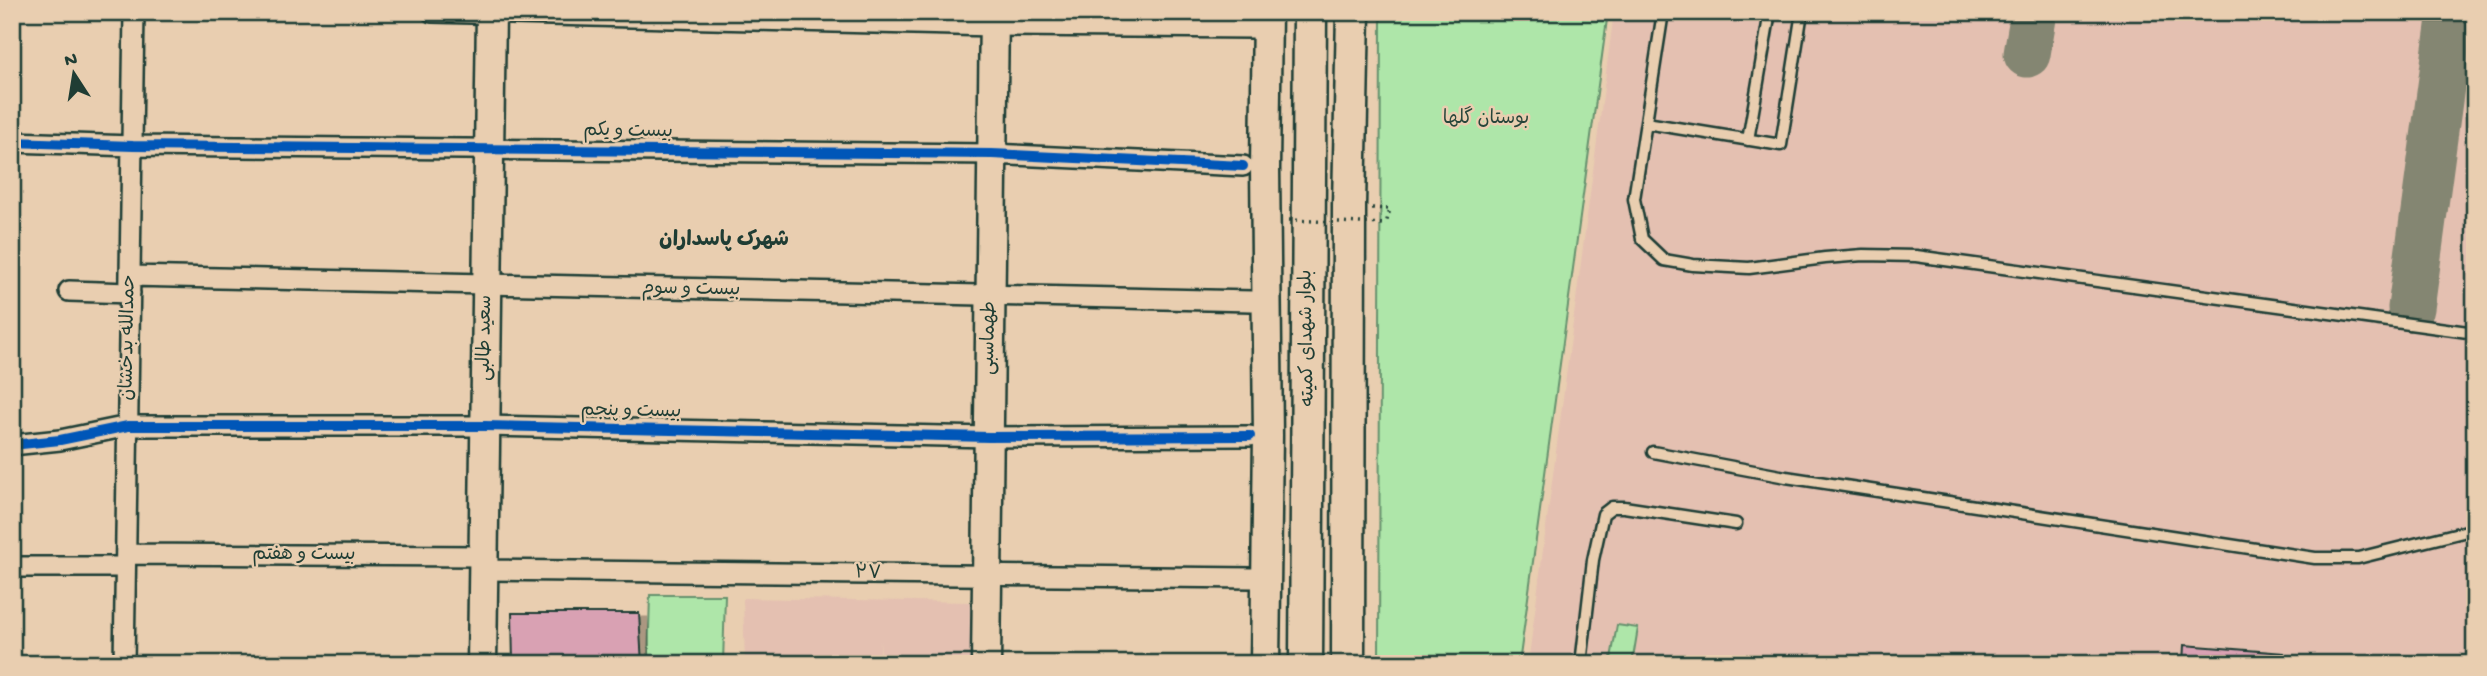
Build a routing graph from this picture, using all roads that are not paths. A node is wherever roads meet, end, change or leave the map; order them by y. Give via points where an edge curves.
1 (134, 12) edge
2 (432, 12) edge
3 (1310, 12) edge
4 (1353, 12) edge
5 (1662, 12) edge
6 (1770, 12) edge
7 (1802, 12) edge
8 (491, 13) edge
9 (993, 19) edge
10 (1260, 20) edge
11 (1646, 123) junction
12 (1748, 139) junction
13 (12, 142) edge
14 (133, 146) junction
15 (489, 148) junction
16 (992, 154) junction
17 (1243, 166) dead end
18 (130, 285) junction
19 (487, 286) junction
20 (69, 292) dead end
21 (990, 297) junction
22 (1252, 301) dead end
23 (2475, 333) edge
24 (128, 426) junction
25 (485, 426) junction
26 (1250, 436) dead end
27 (989, 437) junction
28 (12, 445) edge
29 (1653, 452) dead end
30 (1736, 524) dead end
31 (2475, 529) edge
32 (125, 561) junction
33 (483, 563) junction
34 (12, 567) edge
35 (987, 575) junction
36 (1254, 578) dead end
37 (124, 664) edge
38 (482, 664) edge
39 (986, 664) edge
40 (1265, 664) edge
41 (1306, 664) edge
42 (1348, 664) edge
43 (1581, 664) edge

1 - 14 street, حمدالله بدخشان
2 - 8 street
3 - 41 main road, بلوار شهدای کمیته
4 - 42 main road, بلوار شهدای کمیته
5 - 11 lane
6 - 12 lane
7 - 12 lane via 1781,145
8 - 9 street
8 - 15 street, سعید طالبی
9 - 10 street
9 - 16 street, طهماسبی
10 - 40 street via 1268,435
11 - 12 lane
11 - 23 lane via 1634,199 1642,239 1664,260 1749,268 1850,256 1916,256
13 - 14 street, بیست و یکم
14 - 15 street, بیست و یکم
14 - 18 street, حمدالله بدخشان
15 - 16 street, بیست و یکم
15 - 19 street, سعید طالبی
16 - 17 street, بیست و یکم
16 - 21 street, طهماسبی
18 - 19 street, بیست و سوم
18 - 20 street, بیست و سوم
18 - 24 street, حمدالله بدخشان
19 - 21 street, بیست و سوم
19 - 25 street, سعید طالبی
21 - 22 street, بیست و سوم
21 - 27 street, طهماسبی
24 - 25 street, بیست و پنجم
24 - 28 street, بیست و پنجم
24 - 32 street, حمدالله بدخشان
25 - 27 street, بیست و پنجم
25 - 33 street, سعید طالبی
26 - 27 street, بیست و پنجم
27 - 35 street, طهماسبی
29 - 31 lane via 1786,477 2315,558 2358,558
30 - 43 lane via 1624,507 1612,507 1603,514
32 - 33 street, بیست و هفتم
32 - 34 street, بیست و هفتم
32 - 37 street, حمدالله بدخشان
33 - 35 street, ۲۷
33 - 38 street, سعید طالبی
35 - 36 street, ۲۷
35 - 39 street, طهماسبی

